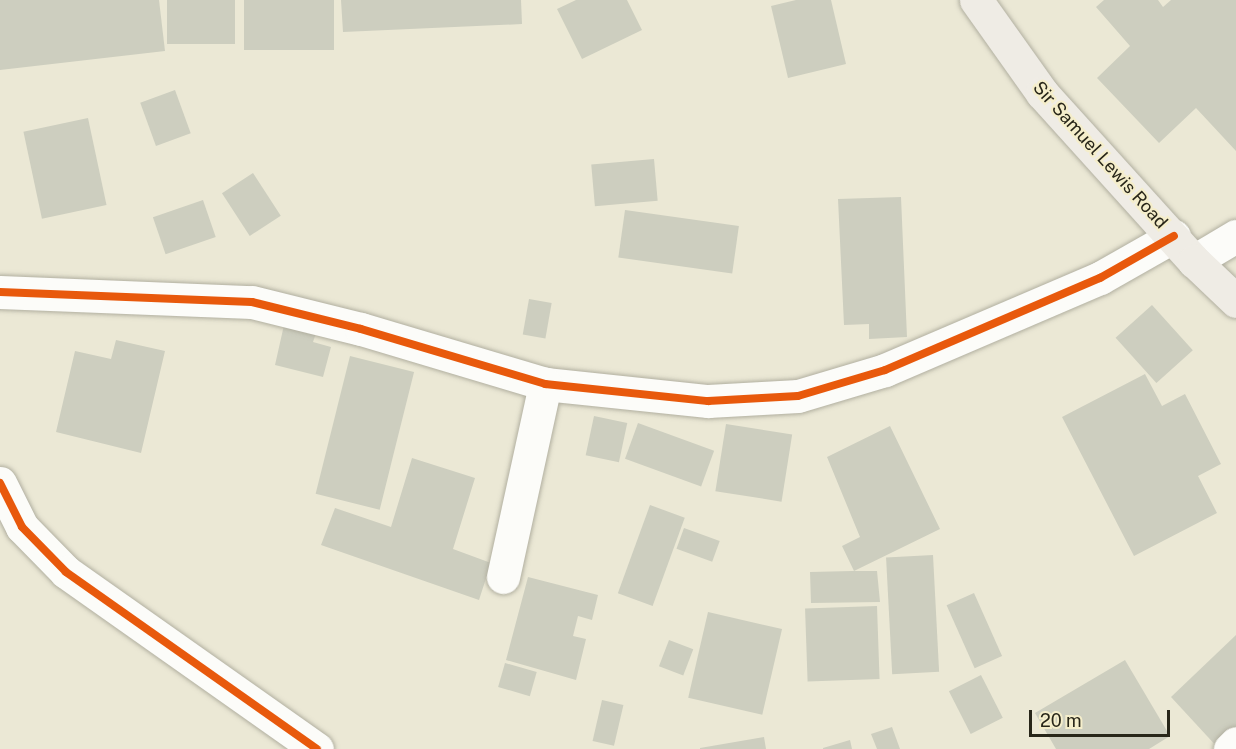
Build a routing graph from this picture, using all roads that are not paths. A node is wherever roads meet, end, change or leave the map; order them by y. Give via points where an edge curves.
1 (976, 0) edge
2 (1236, 236) edge
3 (1184, 249) junction
4 (0, 292) edge
5 (1236, 301) edge
6 (545, 384) junction
7 (0, 483) edge
8 (503, 577) dead end
9 (1236, 744) edge
10 (317, 749) edge
11 (1230, 749) edge

1 - 3 main road, Sir Samuel Lewis Road via 1042,93
2 - 3 street
3 - 5 main road, Sir Samuel Lewis Road
3 - 6 street via 1100,278 896,365 798,396 708,401
4 - 6 street via 252,302 361,329
6 - 8 street
7 - 10 street via 22,527 66,573
9 - 11 street

